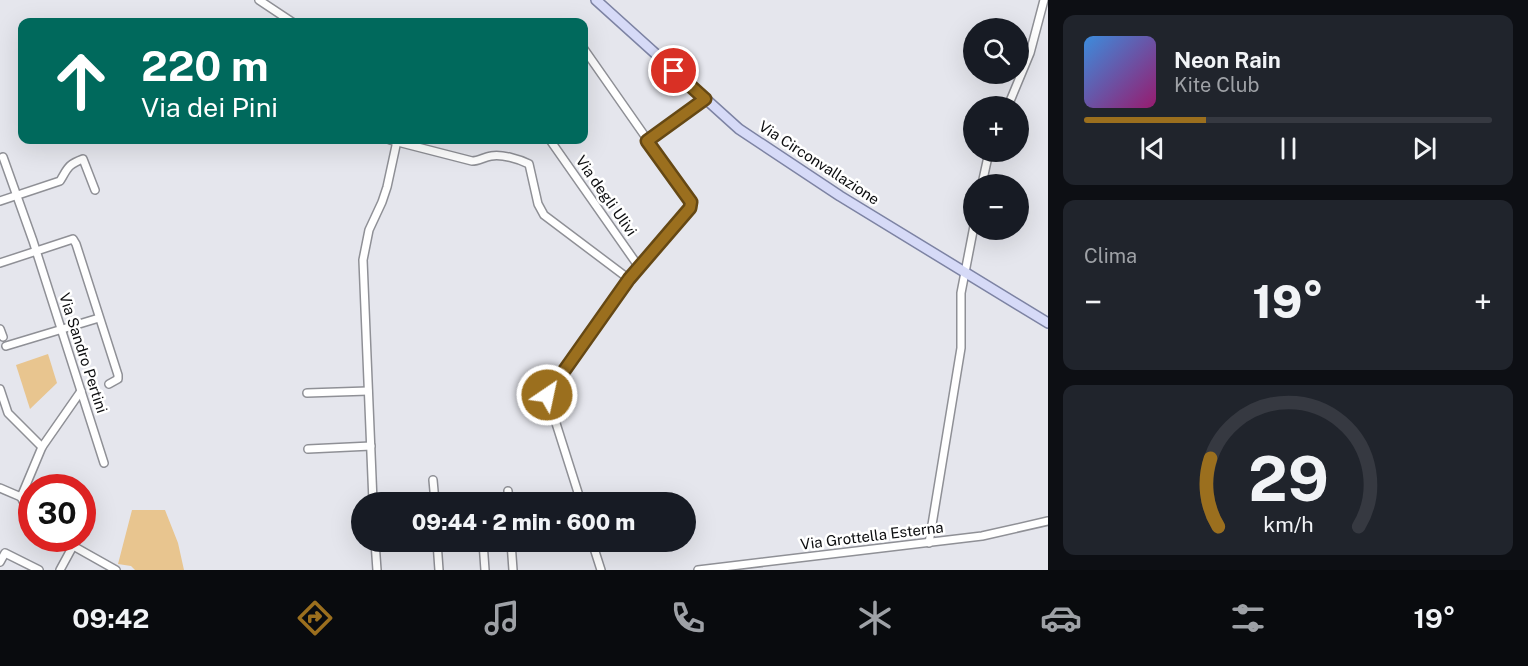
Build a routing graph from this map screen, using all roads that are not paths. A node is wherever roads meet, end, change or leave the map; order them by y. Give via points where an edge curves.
1 (259, 0) edge
2 (596, 0) edge
3 (1044, 0) edge
4 (286, 18) edge
5 (588, 55) edge
6 (1012, 96) edge
7 (705, 99) junction
8 (647, 141) junction
9 (392, 144) edge
10 (408, 144) edge
11 (553, 144) edge
12 (3, 157) dead end
13 (95, 190) dead end
14 (18, 196) junction
15 (0, 201) edge
16 (971, 240) edge
17 (36, 250) junction
18 (0, 263) edge
19 (639, 267) junction
20 (964, 271) junction
21 (629, 279) junction
22 (99, 318) junction
23 (1048, 322) edge
24 (61, 331) junction
25 (6, 346) dead end
26 (109, 384) dead end
27 (0, 389) edge
28 (81, 391) junction
29 (368, 391) junction
30 (307, 393) dead end
31 (4, 414) edge
32 (371, 446) junction
33 (42, 447) junction
34 (308, 449) dead end
35 (104, 463) dead end
36 (31, 474) edge
37 (433, 480) dead end
38 (0, 488) edge
39 (373, 492) edge
40 (434, 492) edge
41 (578, 492) edge
42 (18, 496) edge
43 (1048, 522) edge
44 (930, 543) junction
45 (69, 552) edge
46 (83, 552) edge
47 (376, 552) edge
48 (438, 552) edge
49 (484, 552) edge
50 (512, 552) edge
51 (595, 552) edge
52 (776, 561) junction
53 (0, 562) edge
54 (39, 570) edge
55 (60, 570) edge
56 (116, 570) edge
57 (377, 570) edge
58 (439, 570) edge
59 (485, 570) edge
60 (513, 570) edge
61 (601, 570) edge
62 (698, 570) edge
63 (778, 570) edge

1 - 4 street
2 - 7 main road, Via Circonvallazione
3 - 6 street via 1030,53
5 - 8 street
7 - 8 street
7 - 20 main road, Via Circonvallazione via 739,129 787,161
8 - 19 street via 691,202
9 - 29 street via 387,187 369,230 363,260
10 - 21 street via 472,161 494,155 529,164 544,215
11 - 19 street, Via degli Ulivi
12 - 14 street, Via Sandro Pertini
13 - 14 street via 83,159 65,169 60,181
14 - 15 street
14 - 17 street, Via Sandro Pertini
16 - 20 street
17 - 18 street
17 - 22 street via 73,239
17 - 24 street, Via Sandro Pertini
19 - 21 street
20 - 23 main road, Via Circonvallazione
20 - 44 street via 962,348
21 - 41 street via 547,395
22 - 24 street
22 - 26 street via 118,375
24 - 25 street
24 - 28 street, Via Sandro Pertini
27 - 31 street
28 - 33 street
28 - 35 street, Via Sandro Pertini
29 - 30 street
29 - 32 street
31 - 33 street
32 - 34 street
32 - 39 street
33 - 36 street
37 - 40 street
38 - 42 street
43 - 44 street, Via Grottella Esterna
44 - 52 street, Via Grottella Esterna
45 - 55 street
46 - 56 street
47 - 57 street
48 - 58 street
49 - 59 street
50 - 60 street
51 - 61 street
52 - 62 street, Via Grottella Esterna
52 - 63 street
53 - 54 street via 5,553

